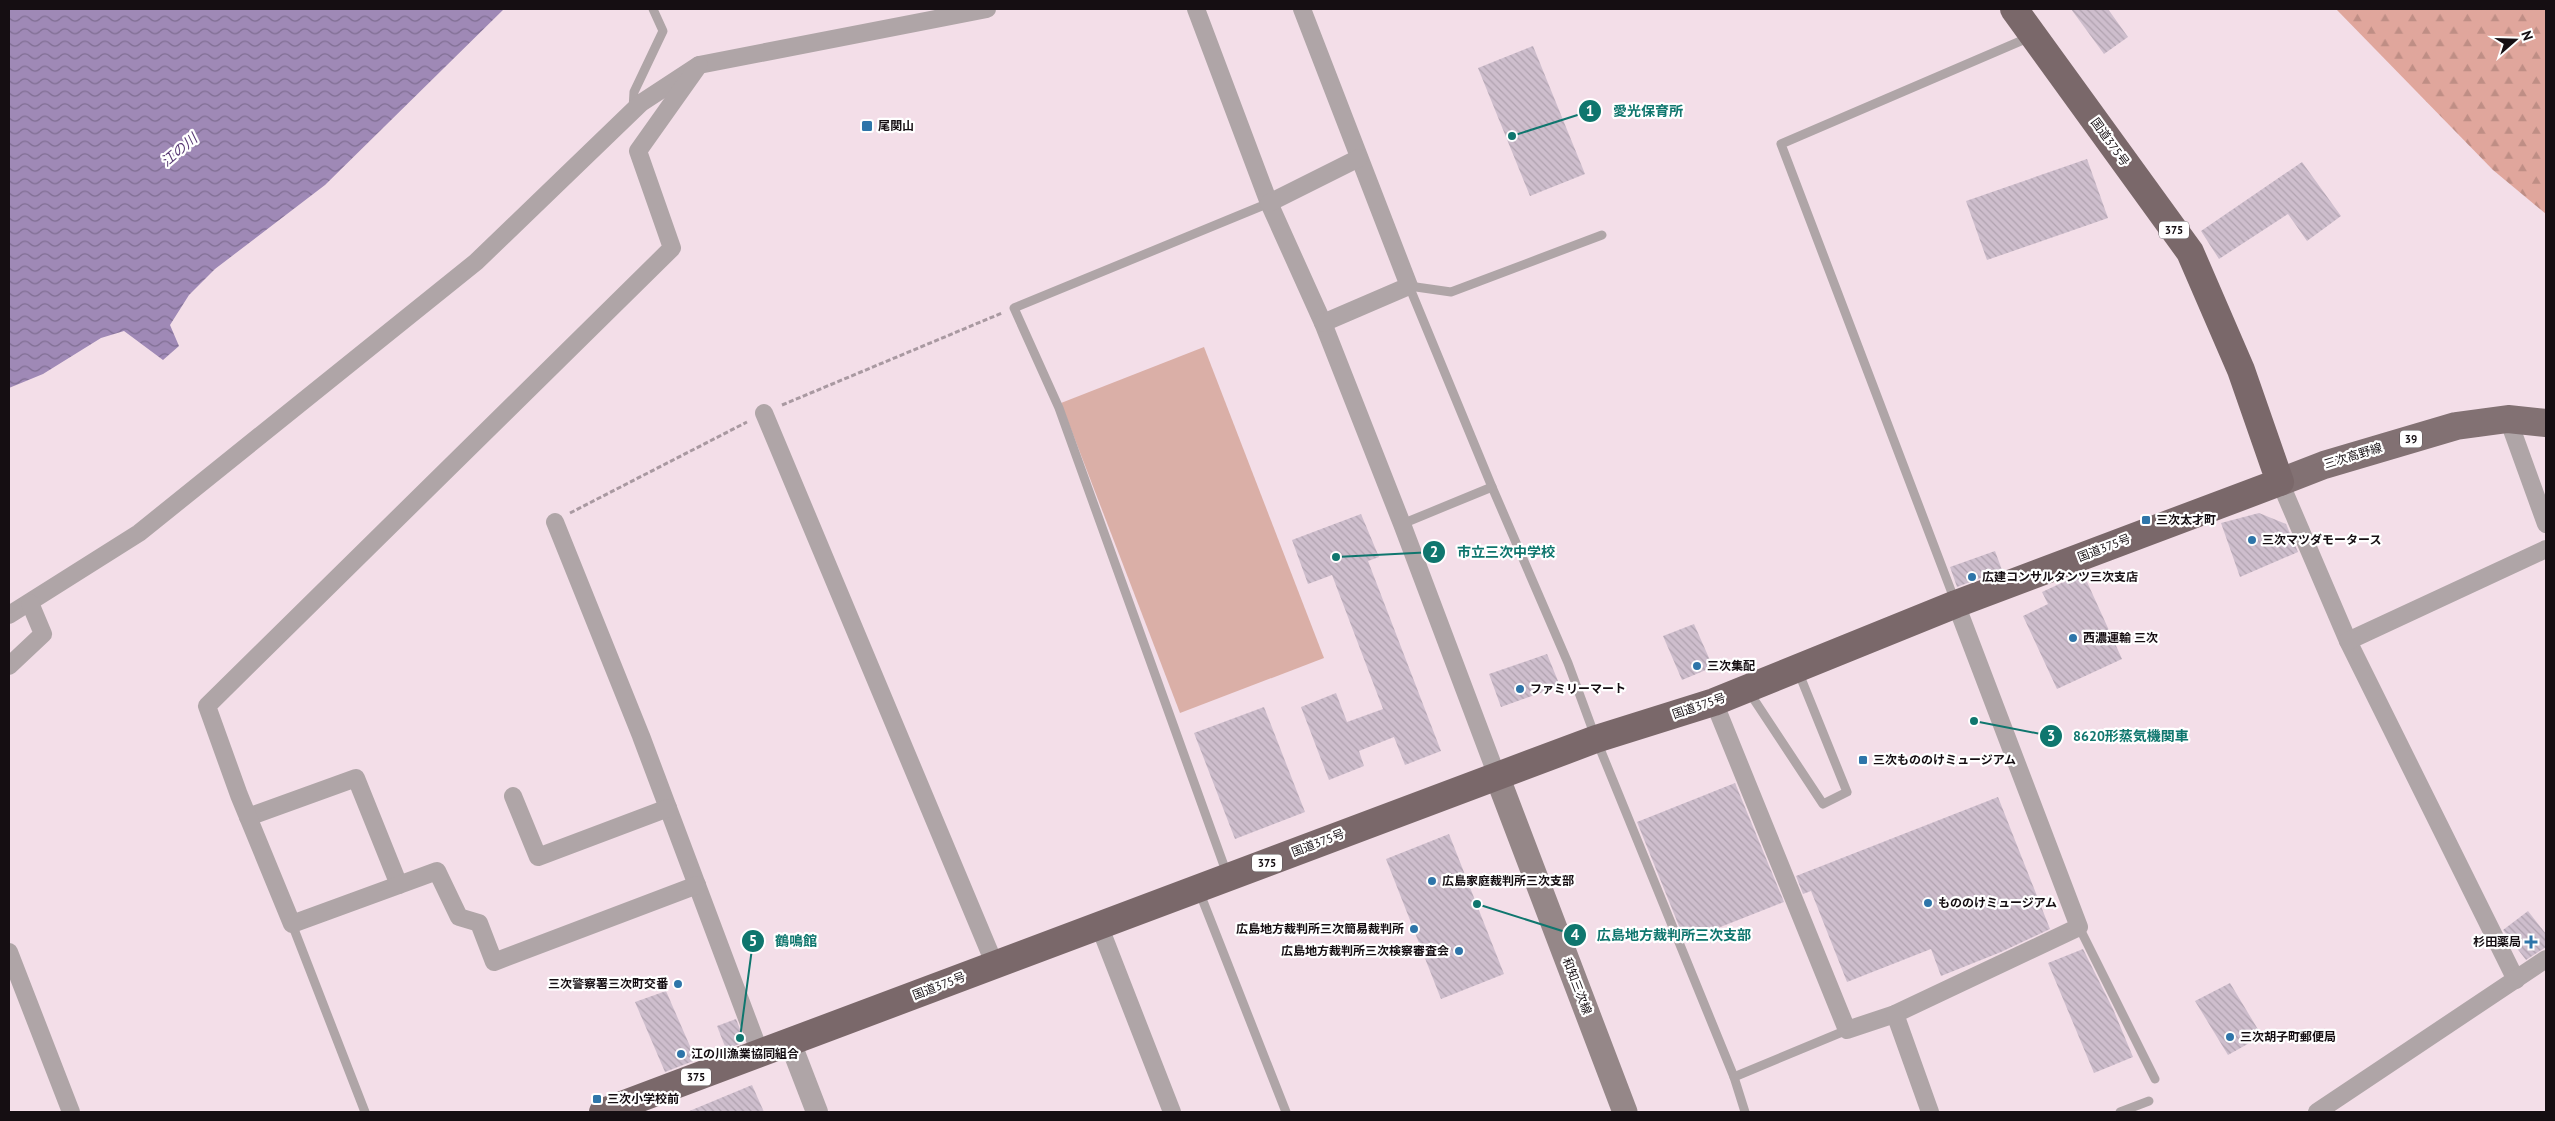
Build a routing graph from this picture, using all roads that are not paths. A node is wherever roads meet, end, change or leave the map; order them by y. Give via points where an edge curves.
1 (653, 9) edge
2 (987, 9) edge
3 (1196, 9) edge
4 (1302, 9) edge
5 (2014, 9) edge
6 (2034, 36) junction
7 (699, 65) junction
8 (632, 111) junction
9 (1359, 158) junction
10 (1269, 202) junction
11 (1602, 235) dead end
12 (1409, 286) junction
13 (1323, 323) junction
14 (764, 413) road end
15 (2508, 419) junction
16 (2546, 423) edge
17 (2280, 482) junction
18 (1492, 487) junction
19 (555, 522) road end
20 (1402, 524) junction
21 (2546, 524) edge
22 (2546, 549) edge
23 (30, 603) junction
24 (1956, 604) junction
25 (9, 615) edge
26 (2348, 641) junction
27 (9, 666) edge
28 (1797, 668) junction
29 (1746, 688) junction
30 (1714, 702) junction
31 (1596, 739) junction
32 (1497, 776) junction
33 (513, 796) dead end
34 (668, 808) junction
35 (248, 817) junction
36 (1228, 877) junction
37 (399, 885) junction
38 (697, 885) junction
39 (1198, 888) junction
40 (292, 924) junction
41 (1099, 925) junction
42 (2079, 927) junction
43 (9, 952) edge
44 (2546, 960) edge
45 (995, 965) junction
46 (2516, 980) junction
47 (1895, 1014) junction
48 (1847, 1030) junction
49 (790, 1042) junction
50 (760, 1053) junction
51 (1734, 1077) junction
52 (2154, 1079) dead end
53 (2149, 1100) dead end
54 (71, 1112) edge
55 (365, 1112) edge
56 (603, 1112) edge
57 (817, 1112) edge
58 (1172, 1112) edge
59 (1286, 1112) edge
60 (1625, 1112) edge
61 (1746, 1112) edge
62 (1930, 1112) edge
63 (2120, 1112) edge
64 (2317, 1112) edge

1 - 8 lane via 663,31 634,92
2 - 7 street
3 - 10 street
4 - 9 street
5 - 6 highway, 国道375号 / 375
6 - 17 highway, 国道375号 / 375 via 2190,252 2241,370
6 - 24 lane via 1781,144
7 - 8 street
7 - 35 street via 638,151 672,248 207,706
8 - 23 street via 476,262 139,533
9 - 10 street
9 - 12 street
10 - 13 street
10 - 36 lane via 1014,308 1059,408
11 - 12 lane via 1451,292
12 - 13 street
12 - 18 lane
13 - 20 street
14 - 45 street
15 - 16 main road, 三次高野線 / 39
15 - 17 main road, 三次高野線 / 39 via 2456,426 2324,465
15 - 21 street
17 - 24 highway, 国道375号 / 375
17 - 26 street
18 - 20 lane
18 - 31 lane via 1568,663
19 - 34 street
20 - 32 street
22 - 26 street
23 - 25 street
23 - 27 street via 42,634
24 - 28 highway, 国道375号 / 375
24 - 42 street
26 - 46 street
28 - 29 highway, 国道375号 / 375
28 - 29 lane via 1847,792 1823,804
29 - 30 highway, 国道375号 / 375
30 - 31 highway, 国道375号 / 375
30 - 48 street
31 - 32 highway, 国道375号 / 375
31 - 51 lane
32 - 36 highway, 国道375号 / 375
32 - 60 main road, 和知三次線
33 - 34 street via 538,857
34 - 38 street
35 - 37 street via 356,778
35 - 40 street
36 - 39 highway, 国道375号 / 375
37 - 38 street via 437,871 459,917 479,923 494,962
37 - 40 street
38 - 50 street
39 - 41 highway, 国道375号 / 375
39 - 59 lane
40 - 55 lane
41 - 45 highway, 国道375号 / 375
41 - 58 street
42 - 47 street
42 - 52 lane
43 - 54 street
44 - 46 street
45 - 49 highway, 国道375号 / 375
46 - 64 street
47 - 48 street
47 - 62 street
48 - 51 lane
49 - 50 highway, 国道375号 / 375
49 - 57 street
50 - 56 highway, 国道375号 / 375
51 - 61 lane
53 - 63 lane

